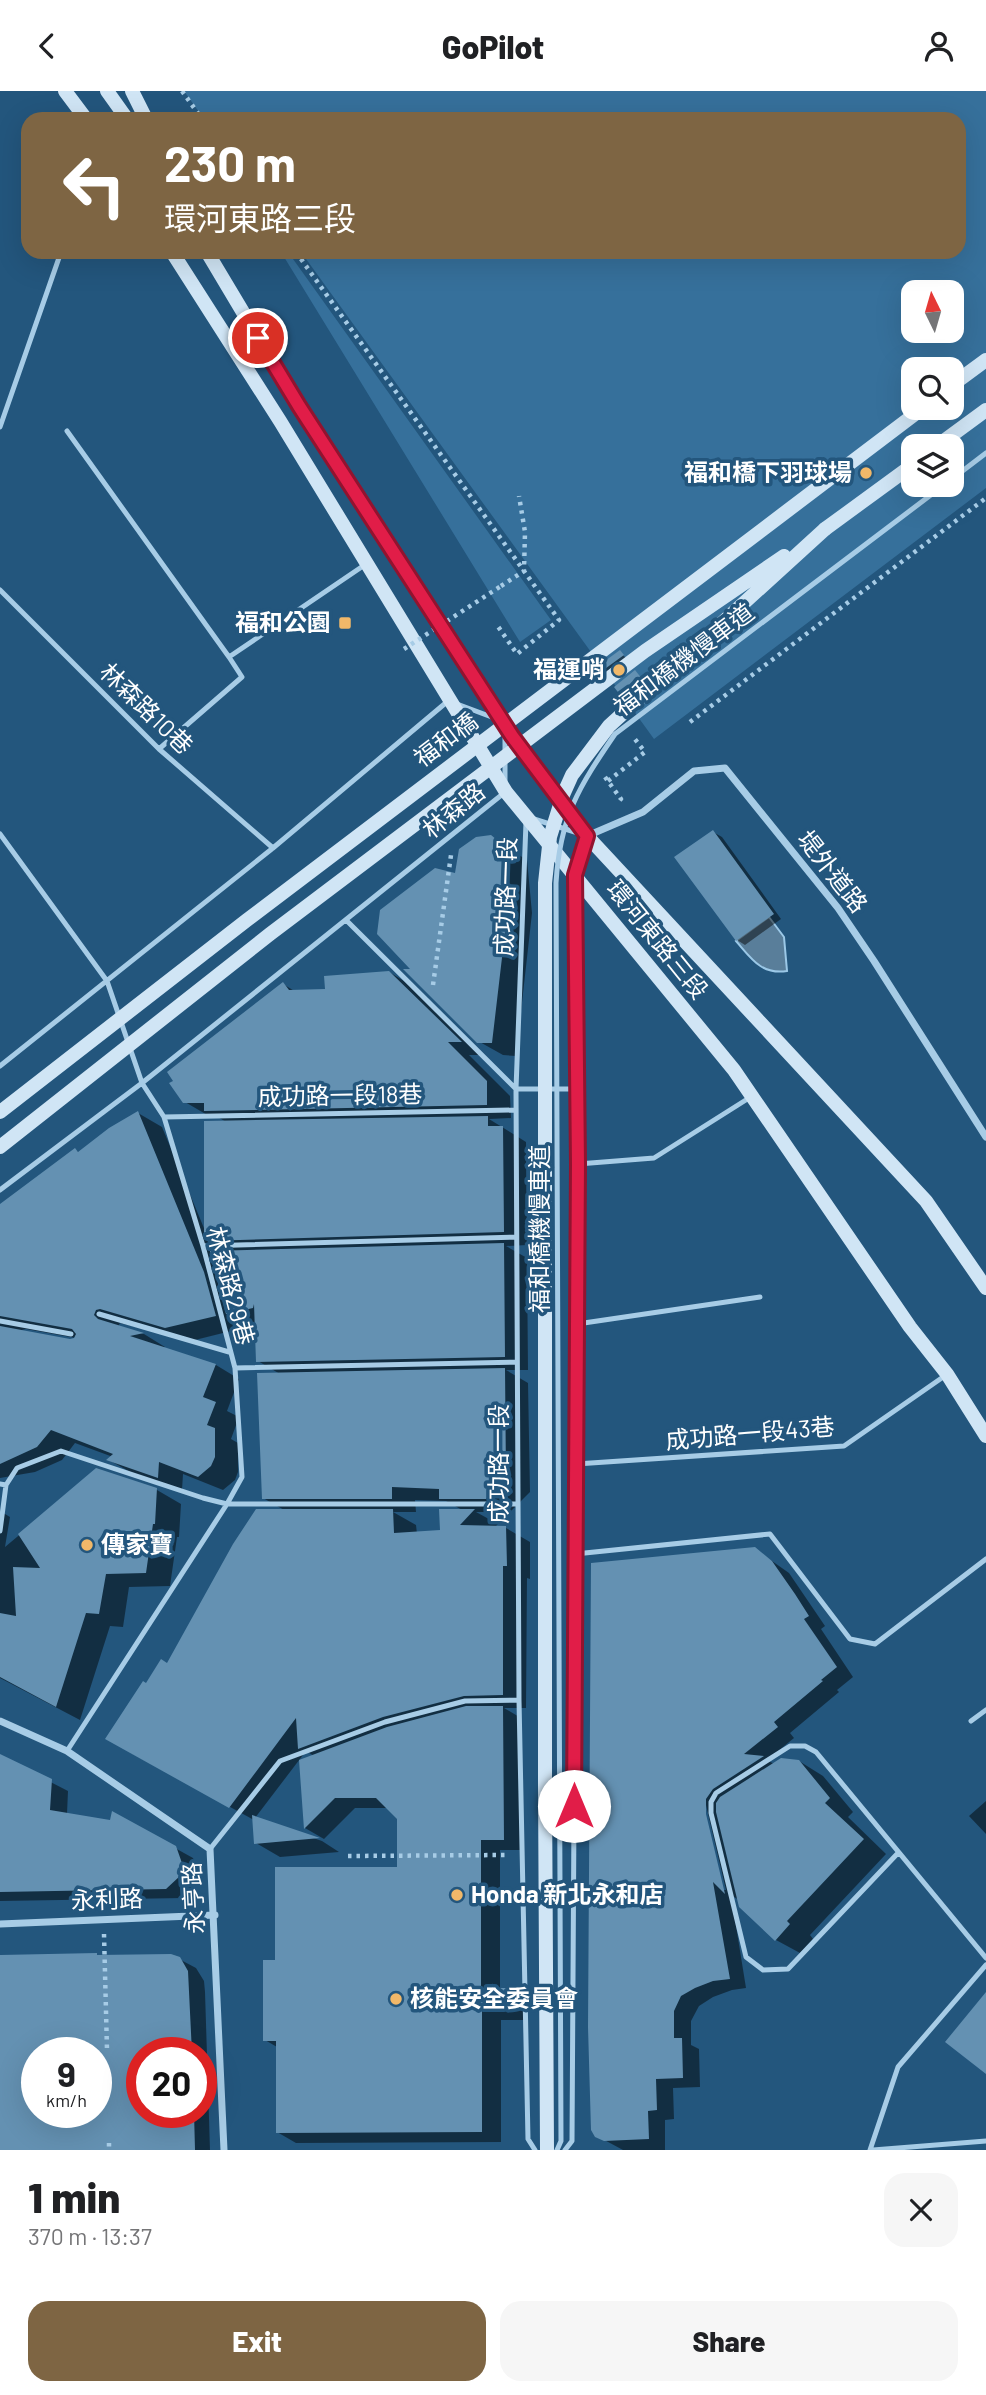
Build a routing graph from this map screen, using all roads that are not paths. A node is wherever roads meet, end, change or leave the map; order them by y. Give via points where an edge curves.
1 (65, 91) edge
2 (107, 91) edge
3 (132, 91) edge
4 (81, 112) edge
5 (122, 112) edge
6 (142, 112) edge
7 (59, 259) edge
8 (176, 259) edge
9 (210, 259) edge
10 (214, 259) edge
11 (217, 270) junction
12 (986, 360) edge
13 (964, 377) edge
14 (986, 410) edge
15 (907, 420) edge
16 (0, 427) edge
17 (67, 431) dead end
18 (953, 434) edge
19 (986, 453) edge
20 (964, 470) edge
21 (901, 473) edge
22 (928, 497) edge
23 (825, 529) junction
24 (366, 564) junction
25 (0, 590) edge
26 (229, 657) junction
27 (449, 700) junction
28 (505, 722) junction
29 (159, 748) junction
30 (506, 792) junction
31 (526, 816) junction
32 (0, 834) edge
33 (587, 836) junction
34 (273, 848) junction
35 (575, 875) junction
36 (346, 920) junction
37 (107, 981) junction
38 (0, 1066) edge
39 (142, 1083) junction
40 (516, 1089) junction
41 (578, 1089) junction
42 (752, 1096) junction
43 (516, 1109) junction
44 (0, 1112) edge
45 (164, 1117) junction
46 (986, 1137) edge
47 (0, 1147) edge
48 (578, 1164) junction
49 (0, 1190) edge
50 (516, 1237) junction
51 (203, 1246) junction
52 (986, 1288) edge
53 (760, 1297) dead end
54 (99, 1314) dead end
55 (0, 1321) edge
56 (577, 1324) junction
57 (71, 1334) dead end
58 (229, 1352) junction
59 (517, 1362) junction
60 (234, 1368) junction
61 (947, 1374) junction
62 (986, 1436) edge
63 (576, 1464) junction
64 (3, 1485) edge
65 (227, 1504) junction
66 (516, 1504) junction
67 (0, 1531) edge
68 (575, 1554) junction
69 (986, 1559) edge
70 (519, 1700) junction
71 (986, 1710) edge
72 (0, 1721) edge
73 (971, 1721) dead end
74 (66, 1751) junction
75 (210, 1849) junction
76 (898, 1853) junction
77 (215, 1915) junction
78 (0, 1924) edge
79 (986, 1958) edge
80 (986, 1965) edge
81 (986, 2141) edge
82 (224, 2150) edge
83 (535, 2150) edge
84 (547, 2150) edge
85 (557, 2150) edge
86 (565, 2150) edge
87 (872, 2150) edge

1 - 4 main road
2 - 5 main road
3 - 6 main road
7 - 16 lane
8 - 24 main road, 環河東路三段
9 - 11 main road, 環河東路三段
10 - 11 main road
11 - 28 main road, 環河東路三段 via 299,406
12 - 13 main road
14 - 18 main road
15 - 44 main road, 福和橋, bridge
17 - 26 lane
19 - 20 lane
21 - 23 main road, 福和橋
22 - 85 lane, 福和橋機慢車道, bridge via 615,734 582,783 560,841 556,897 561,2141
23 - 47 main road, 福和橋, bridge via 645,651 270,933
23 - 84 main road, bridge via 609,726 572,775 547,855
24 - 26 lane
24 - 27 main road, 環河東路三段
25 - 29 lane, 林森路10巷
26 - 29 lane via 242,677
27 - 28 lane
27 - 30 main road, 環河東路三段
27 - 34 lane
28 - 30 lane, 林森路
28 - 33 main road, 環河東路三段
29 - 34 lane, 林森路10巷
30 - 31 main road, 環河東路三段
30 - 36 lane, 林森路
31 - 33 lane, 成功路一段
31 - 35 main road, 環河東路三段
31 - 40 lane, 成功路一段
32 - 37 lane, 林森路29巷
33 - 35 lane
33 - 46 street, 堤外道路 via 643,812 694,771 726,768 838,908
33 - 52 main road, 環河東路三段 via 926,1201
34 - 37 lane
35 - 41 lane
35 - 42 main road, 環河東路三段
36 - 39 lane, 林森路
36 - 40 lane
37 - 38 lane
37 - 39 lane, 林森路29巷
39 - 45 lane, 林森路29巷
39 - 49 lane, 林森路
40 - 41 lane
40 - 43 lane, 成功路一段
41 - 48 lane
42 - 48 lane via 654,1158
42 - 61 main road, 環河東路三段 via 909,1328
43 - 45 lane, 成功路一段18巷
43 - 50 lane, 成功路一段
45 - 51 lane, 林森路29巷
48 - 56 lane
50 - 51 lane
50 - 59 lane, 成功路一段
51 - 58 lane, 林森路29巷
53 - 56 lane
54 - 58 lane
55 - 57 lane
56 - 63 lane
58 - 60 lane, 林森路29巷
59 - 60 lane
59 - 66 lane, 成功路一段
60 - 65 lane, 林森路29巷 via 242,1476
61 - 62 main road, 環河東路三段
61 - 63 lane, 成功路一段43巷 via 844,1446
63 - 68 lane
64 - 65 lane via 17,1468 61,1451
64 - 67 lane
65 - 66 lane
65 - 74 lane, 林森路29巷
66 - 70 lane, 成功路一段
68 - 69 lane via 770,1534 850,1639 874,1644
68 - 86 lane via 572,2141
70 - 75 lane via 464,1702 385,1722 279,1761
70 - 83 lane, 成功路一段 via 528,2139
71 - 73 lane
72 - 74 street, 永亨路
74 - 75 street, 永亨路
75 - 77 street, 永亨路
76 - 76 lane via 816,1752 806,1746 790,1745 716,1793 711,1802 746,1957 763,1971 788,1969
76 - 79 lane
77 - 78 street, 永利路
77 - 82 street, 永亨路
80 - 87 lane via 898,2067
81 - 87 lane

